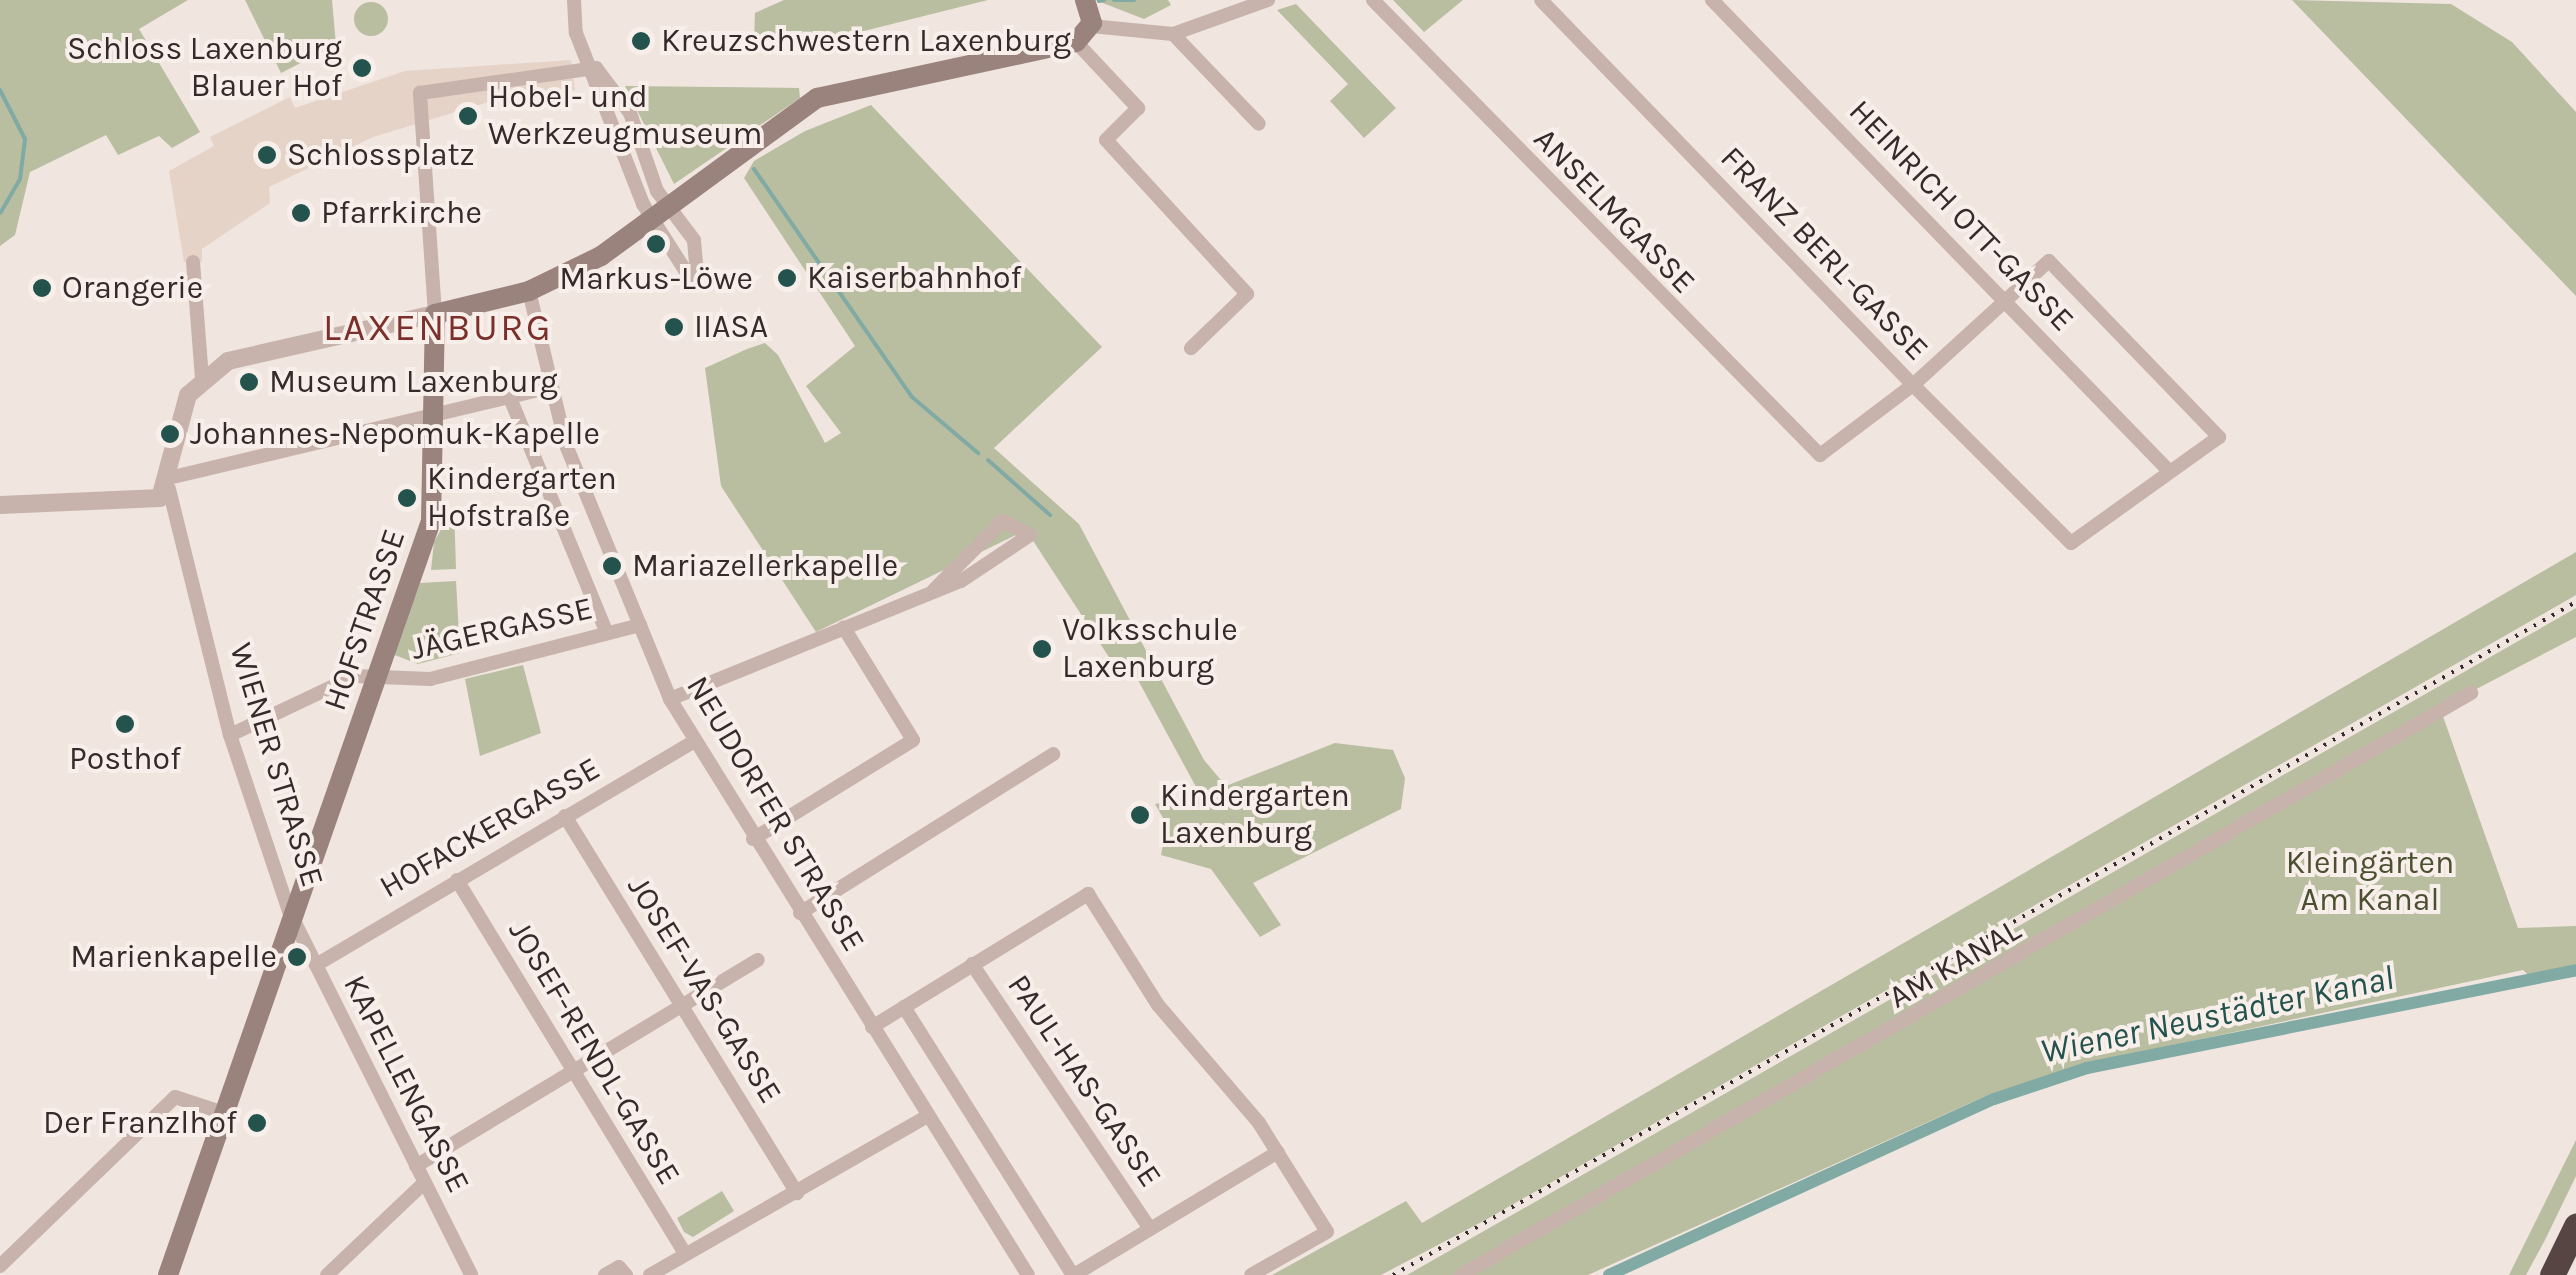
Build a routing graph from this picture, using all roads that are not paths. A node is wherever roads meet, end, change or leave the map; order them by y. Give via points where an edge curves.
1 (574, 0) edge
2 (1085, 0) edge
3 (1268, 0) edge
4 (1373, 0) edge
5 (1541, 0) edge
6 (1712, 0) edge
7 (1083, 34) junction
8 (1173, 34) junction
9 (596, 68) junction
10 (1259, 124) dead end
11 (670, 208) junction
12 (652, 223) junction
13 (194, 262) dead end
14 (529, 291) junction
15 (2006, 300) junction
16 (435, 314) junction
17 (1191, 348) dead end
18 (202, 380) junction
19 (1914, 385) junction
20 (548, 388) junction
21 (510, 398) junction
22 (439, 417) junction
23 (2169, 471) junction
24 (171, 483) junction
25 (0, 504) edge
26 (933, 591) junction
27 (640, 625) junction
28 (844, 628) junction
29 (607, 633) junction
30 (374, 678) junction
31 (2471, 694) dead end
32 (670, 699) junction
33 (230, 736) junction
34 (693, 742) junction
35 (1053, 754) dead end
36 (565, 816) junction
37 (753, 839) junction
38 (456, 880) junction
39 (800, 913) junction
40 (293, 918) junction
41 (758, 960) dead end
42 (972, 964) junction
43 (316, 966) junction
44 (681, 1005) junction
45 (904, 1007) junction
46 (872, 1027) junction
47 (574, 1072) junction
48 (224, 1113) junction
49 (928, 1116) junction
50 (1278, 1152) junction
51 (416, 1166) junction
52 (424, 1183) junction
53 (797, 1193) junction
54 (2576, 1226) edge
55 (1150, 1229) junction
56 (684, 1254) junction
57 (0, 1266) edge
58 (168, 1275) edge
59 (327, 1275) edge
60 (470, 1275) edge
61 (606, 1275) edge
62 (626, 1275) edge
63 (650, 1275) edge
64 (1028, 1275) edge
65 (1073, 1275) edge
66 (1251, 1275) edge
67 (1461, 1275) edge
68 (2552, 1275) edge

1 - 9 street via 576,33
2 - 7 main road
3 - 8 street
4 - 19 street, ANSELMGASSE via 1820,455
5 - 19 street, FRANZ BERL-GASSE
6 - 15 street, HEINRICH OTT-GASSE
7 - 8 street
7 - 11 main road via 817,98
7 - 17 street via 1138,108 1106,140 1247,294
8 - 10 street
9 - 11 street via 630,113
9 - 12 street
9 - 16 street, HOFSTRASSE via 420,92
11 - 12 main road
11 - 12 street via 697,247 698,275
12 - 14 main road
13 - 18 street, WIENER STRASSE
14 - 16 main road
14 - 20 street, NEUDORFER STRASSE
15 - 19 street
15 - 23 street, HEINRICH OTT-GASSE
15 - 23 street via 2049,261 2219,437
16 - 18 street via 228,361
16 - 22 main road, HOFSTRASSE
18 - 24 street, WIENER STRASSE via 182,415
19 - 23 street, FRANZ BERL-GASSE via 2071,543
20 - 21 street
20 - 27 street, NEUDORFER STRASSE
21 - 22 street
21 - 29 street
22 - 24 street
22 - 30 main road, HOFSTRASSE via 432,521
24 - 25 street via 147,501
24 - 33 street, WIENER STRASSE
26 - 26 street via 1002,521 1030,535 961,582
26 - 28 street
27 - 29 street, JÄGERGASSE
27 - 32 street, NEUDORFER STRASSE
28 - 32 street
28 - 37 street via 913,740
29 - 30 street, JÄGERGASSE via 430,679
30 - 33 street, JÄGERGASSE via 355,676
30 - 40 main road, HOFSTRASSE
31 - 67 street, AM KANAL
32 - 34 street, NEUDORFER STRASSE
33 - 40 street, WIENER STRASSE
34 - 36 street, HOFACKERGASSE
34 - 37 street, NEUDORFER STRASSE
35 - 39 street
36 - 38 street, HOFACKERGASSE
36 - 44 street, JOSEF-VAS-GASSE
37 - 39 street, NEUDORFER STRASSE
38 - 43 street, HOFACKERGASSE
38 - 47 street, JOSEF-RENDL-GASSE
39 - 46 street, NEUDORFER STRASSE
40 - 43 street, KAPELLENGASSE
40 - 48 main road, WIENER STRASSE
41 - 44 street
42 - 45 street
42 - 50 street via 1088,894 1158,1005
42 - 55 street, PAUL-HAS-GASSE
43 - 51 street, KAPELLENGASSE
44 - 47 street
44 - 53 street, JOSEF-VAS-GASSE
45 - 46 street
45 - 65 street
46 - 49 street, NEUDORFER STRASSE
47 - 51 street
47 - 56 street, JOSEF-RENDL-GASSE
48 - 57 street via 175,1097
48 - 58 main road, WIENER STRASSE
49 - 53 street
49 - 64 street, NEUDORFER STRASSE
50 - 55 street, PAUL-HAS-GASSE
50 - 66 street via 1327,1232
51 - 52 street, KAPELLENGASSE
52 - 59 street
52 - 60 street, KAPELLENGASSE
53 - 56 street
54 - 68 highway
55 - 65 street, PAUL-HAS-GASSE
56 - 63 street
61 - 62 street via 619,1267

